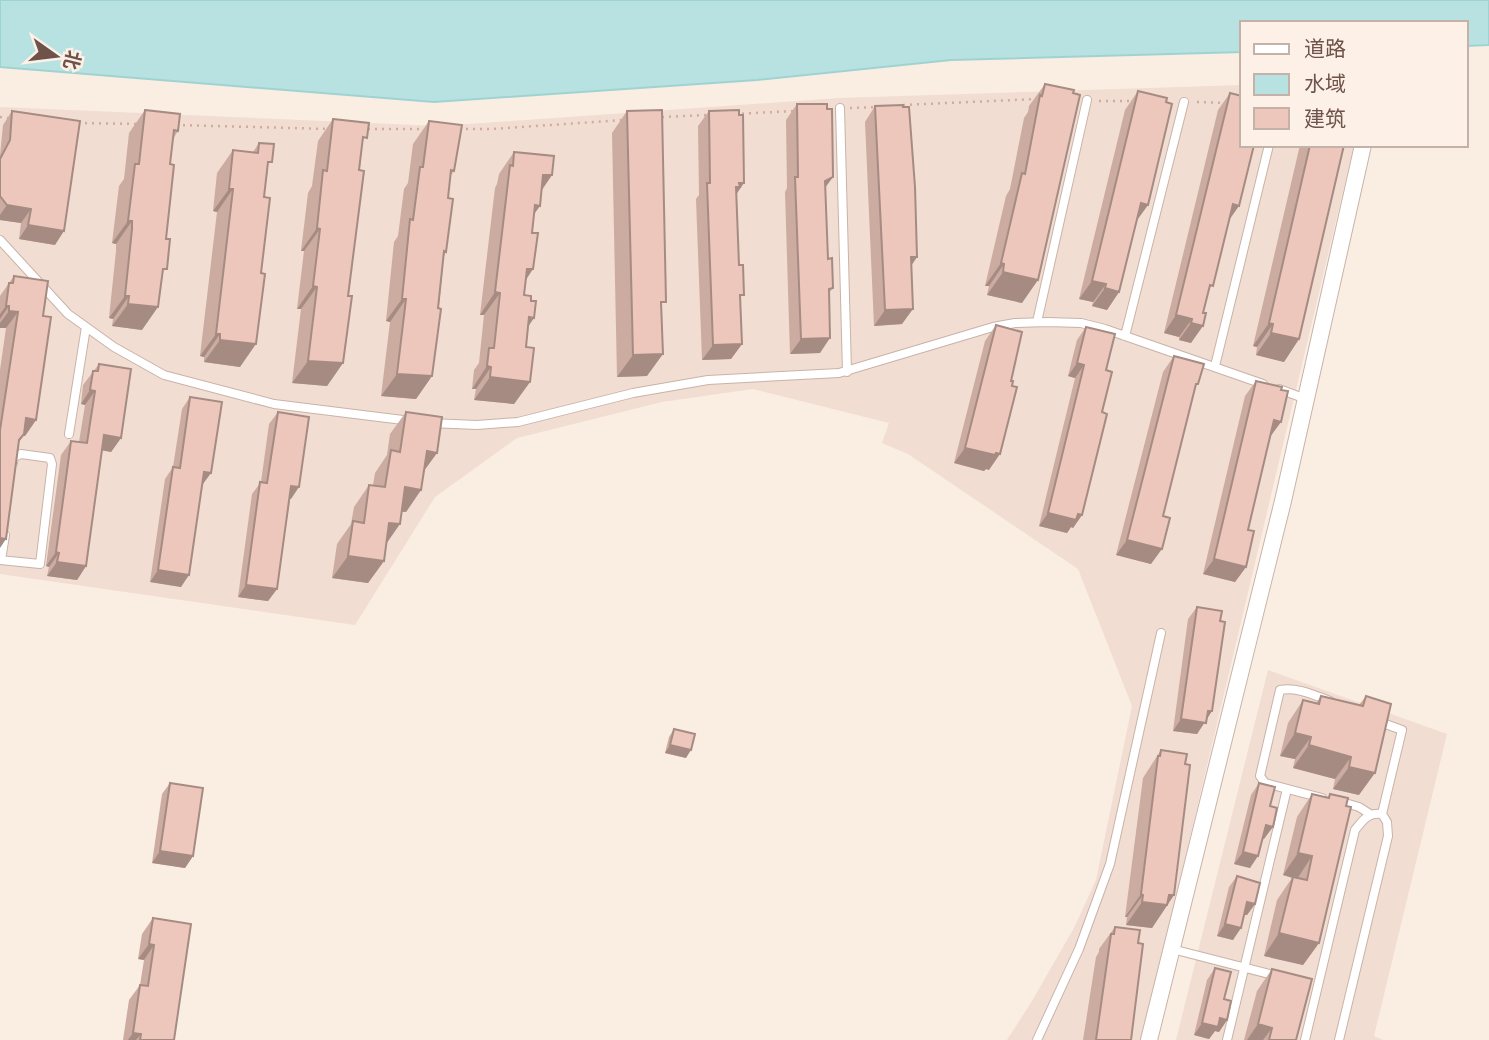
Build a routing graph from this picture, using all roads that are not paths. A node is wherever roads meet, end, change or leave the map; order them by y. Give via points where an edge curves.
1 (1087, 100) road end
2 (1184, 102) road end
3 (840, 108) road end
4 (1269, 147) edge
5 (1363, 147) edge
6 (0, 240) edge
7 (1037, 322) junction
8 (86, 327) junction
9 (1125, 336) junction
10 (1215, 366) junction
11 (847, 372) junction
12 (1306, 399) junction
13 (69, 434) dead end
14 (12, 470) edge
15 (6, 522) edge
16 (1, 560) edge
17 (1161, 633) dead end
18 (1339, 705) edge
19 (1364, 715) edge
20 (1287, 789) junction
21 (1370, 814) junction
22 (1382, 814) junction
23 (1172, 949) junction
24 (1244, 968) junction
25 (1281, 977) edge
26 (1305, 984) edge
27 (1318, 987) junction
28 (1037, 1040) edge
29 (1149, 1040) edge
30 (1227, 1040) edge
31 (1305, 1040) edge
32 (1339, 1040) edge

1 - 7 lane
2 - 9 lane
3 - 11 lane
4 - 10 lane
5 - 12 street
6 - 8 lane via 68,314
7 - 9 lane via 1081,323
7 - 11 lane via 993,327
8 - 11 lane via 147,368 188,383 274,404 435,424 518,422 708,380
8 - 13 lane
9 - 10 lane
10 - 12 lane
12 - 23 street
14 - 16 lane via 14,457 21,454 50,458 52,464 40,565
15 - 16 lane
17 - 28 lane via 1110,864 1079,948
18 - 20 lane via 1302,690 1280,690 1260,776 1265,783
19 - 22 lane via 1402,730
20 - 21 lane via 1359,807
20 - 24 lane
21 - 22 lane
21 - 27 lane via 1355,830
22 - 32 lane via 1388,836
23 - 24 lane
23 - 29 street
24 - 25 lane
24 - 30 lane
26 - 27 lane
27 - 31 lane

